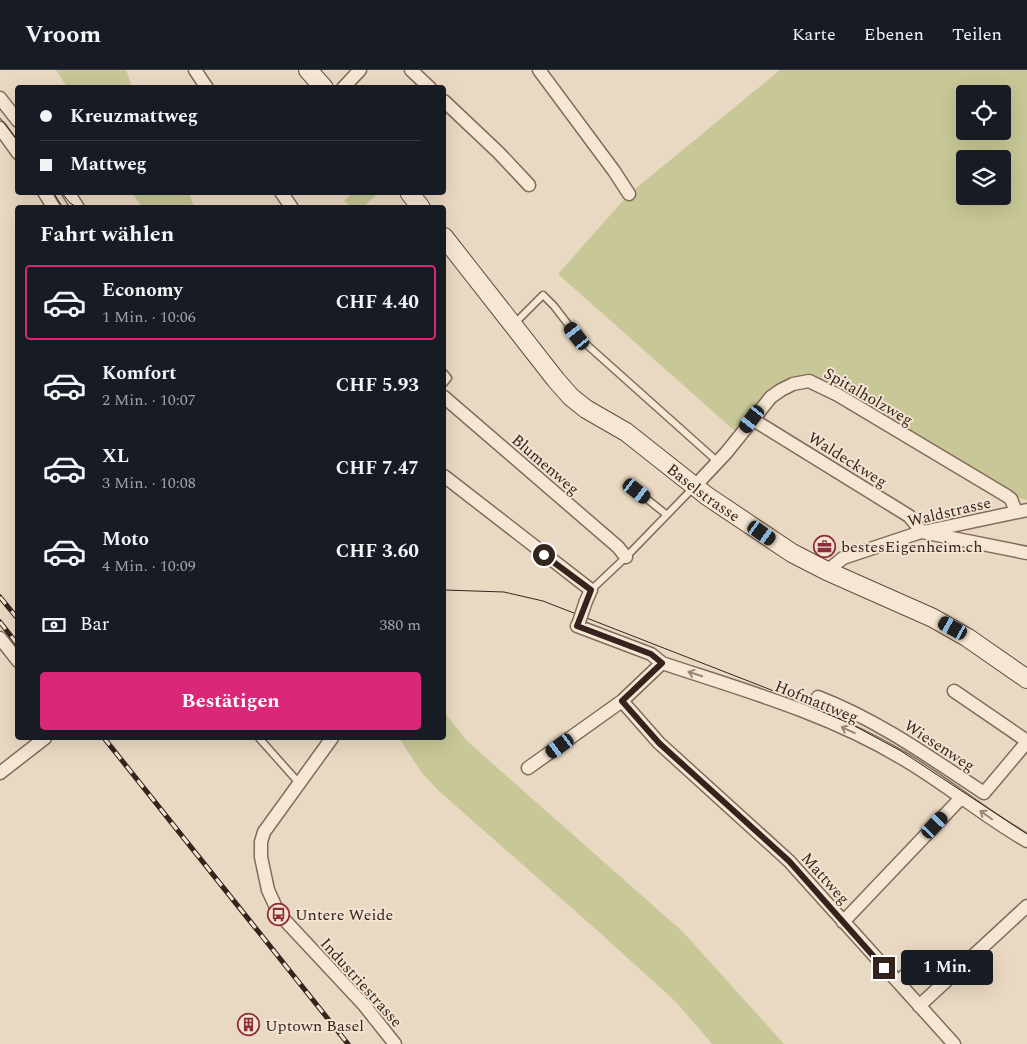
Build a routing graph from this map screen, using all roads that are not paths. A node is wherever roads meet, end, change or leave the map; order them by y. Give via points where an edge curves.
1 (195, 70) edge
2 (308, 70) edge
3 (360, 70) edge
4 (411, 70) edge
5 (539, 70) edge
6 (205, 85) edge
7 (321, 85) edge
8 (346, 85) edge
9 (427, 85) edge
10 (0, 98) edge
11 (446, 103) edge
12 (15, 117) edge
13 (0, 128) edge
14 (15, 149) edge
15 (529, 185) dead end
16 (629, 194) dead end
17 (446, 240) edge
18 (513, 325) junction
19 (446, 399) edge
20 (752, 419) junction
21 (718, 462) junction
22 (446, 478) edge
23 (695, 486) junction
24 (637, 491) dead end
25 (1022, 511) edge
26 (667, 515) junction
27 (922, 532) junction
28 (1027, 553) edge
29 (626, 557) junction
30 (827, 571) junction
31 (588, 596) junction
32 (0, 638) edge
33 (15, 657) edge
34 (662, 663) junction
35 (1027, 679) edge
36 (954, 691) dead end
37 (818, 697) dead end
38 (622, 701) junction
39 (42, 740) edge
40 (262, 740) edge
41 (331, 740) edge
42 (1027, 742) edge
43 (528, 768) dead end
44 (0, 773) edge
45 (299, 783) junction
46 (961, 798) junction
47 (1027, 841) edge
48 (1027, 906) edge
49 (843, 922) junction
50 (907, 970) dead end
51 (895, 980) junction
52 (919, 1006) junction
53 (395, 1044) edge
54 (954, 1044) edge

1 - 6 street
2 - 7 main road
3 - 8 street
4 - 9 street
5 - 16 street
10 - 12 street
11 - 15 street
13 - 14 street
17 - 18 main road, Baselstrasse
18 - 21 lane via 543,295 577,336
18 - 23 main road, Baselstrasse via 572,397 647,447
19 - 29 street, Blumenweg
20 - 21 street, Spitalholzweg
20 - 25 street, Spitalholzweg via 781,390 809,381 1007,496
20 - 27 street, Waldeckweg via 909,516
21 - 23 street, Spitalholzweg
22 - 31 street
23 - 26 lane
23 - 30 main road, Baselstrasse via 792,553
24 - 26 lane
25 - 27 street, Waldstrasse
26 - 29 lane
27 - 28 street
27 - 30 street, Waldstrasse via 844,558
29 - 31 lane
30 - 35 main road, Baselstrasse via 933,618
31 - 34 street, Hofmattweg, bridge via 578,624 651,654
32 - 33 street
34 - 38 street
46 -> 34 street, Hofmattweg via 898,756 832,723
36 - 42 street, Wiesenweg
37 - 42 street, Wiesenweg via 880,726 984,793
38 - 43 street
38 - 49 street, Mattweg via 659,743 789,861
39 - 44 street
40 - 45 lane
41 - 45 street, Industriestrasse
45 - 53 street, Industriestrasse via 264,832 261,842 268,890 279,914 364,1005
47 -> 46 street, Hofmattweg
46 - 49 street
48 - 52 street
49 - 51 street, Mattweg
50 - 51 lane
51 - 52 street, Mattweg
52 - 54 street, Mattweg

